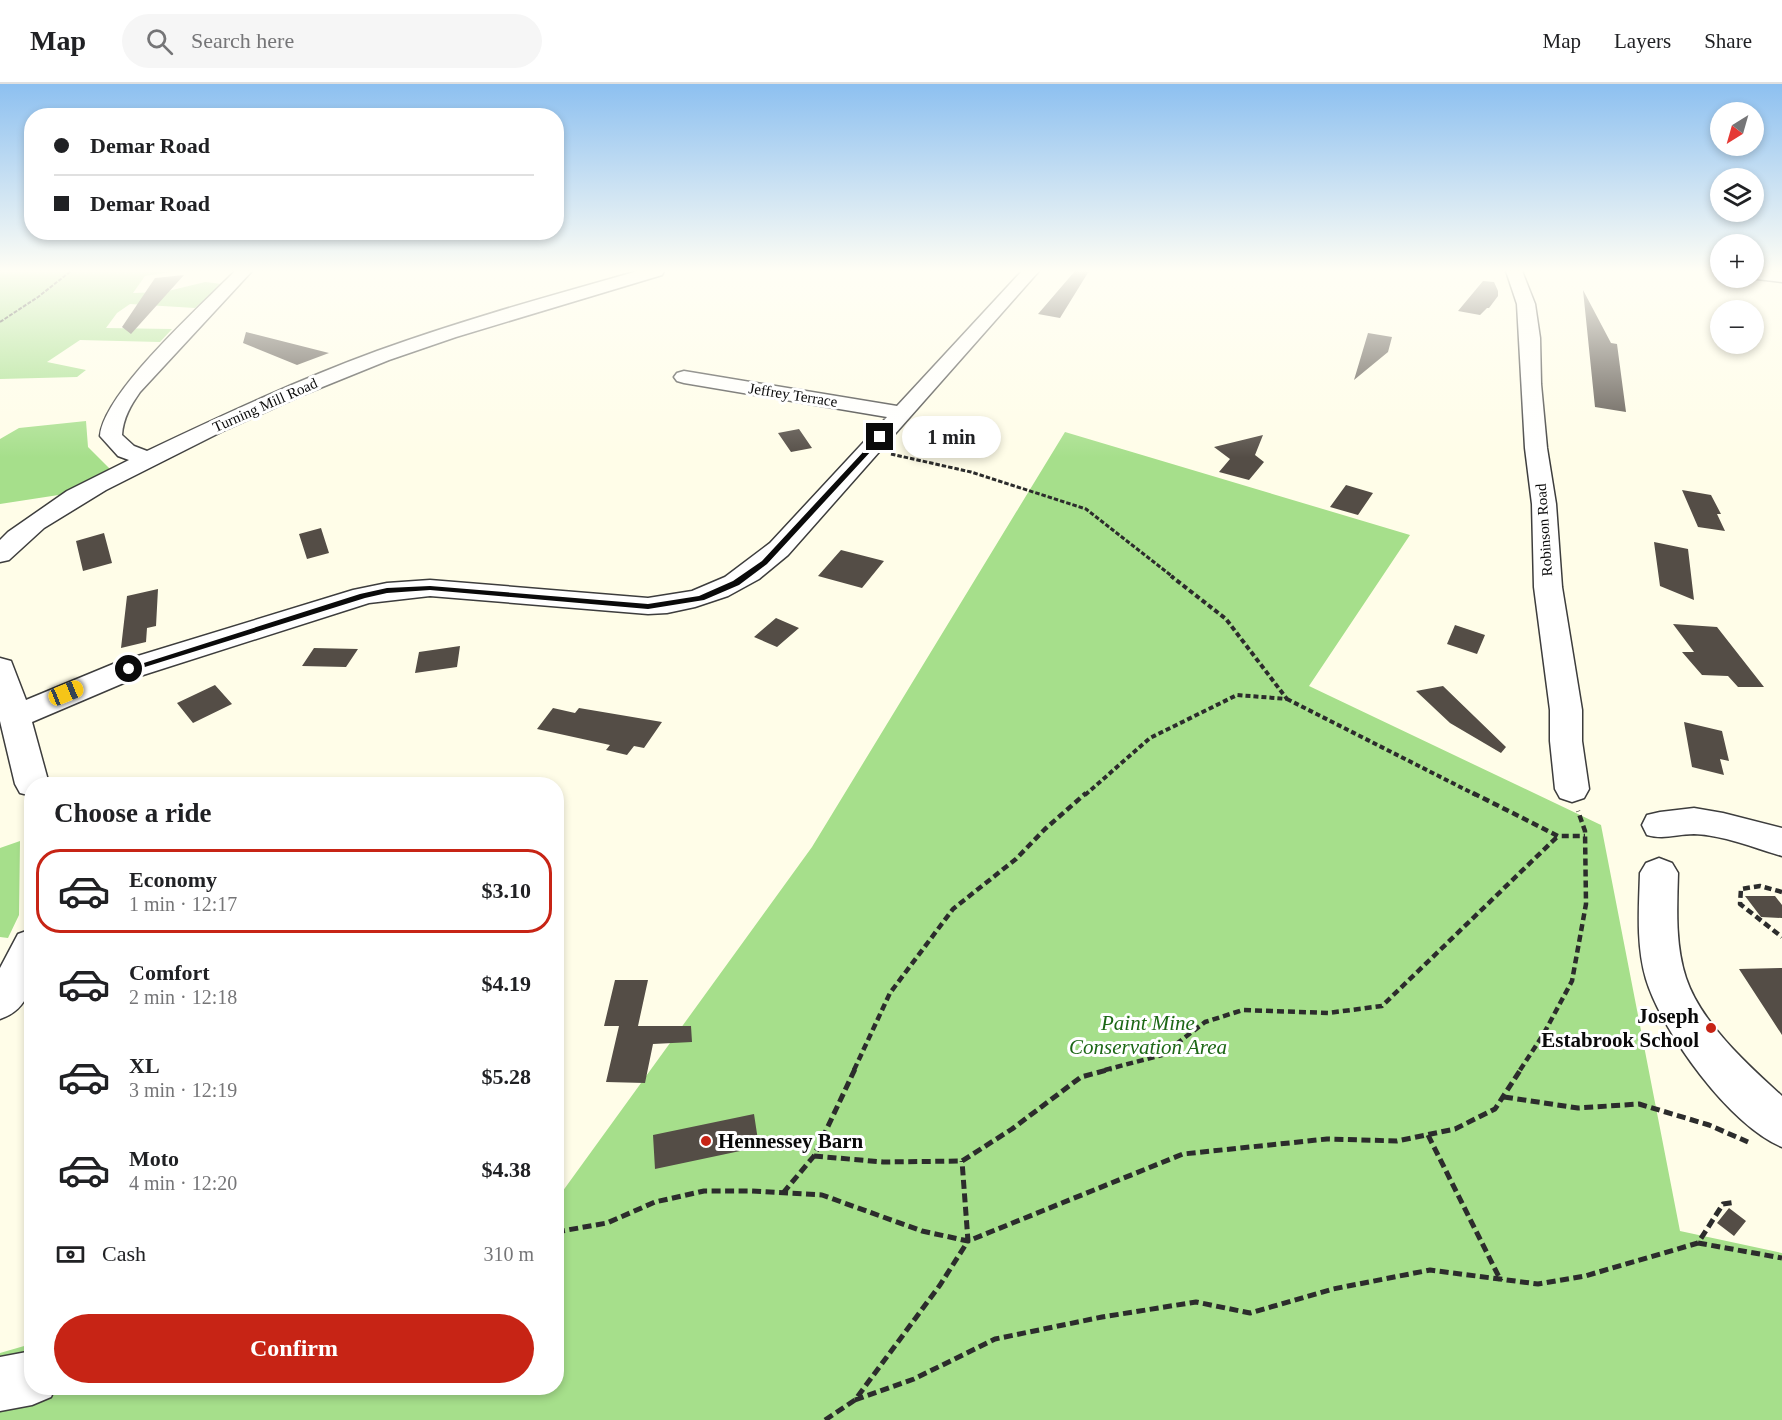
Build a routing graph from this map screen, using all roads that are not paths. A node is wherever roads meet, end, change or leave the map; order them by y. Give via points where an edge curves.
1 (185, 333) edge
2 (451, 333) edge
3 (974, 333) edge
4 (1529, 333) edge
5 (684, 377) dead end
6 (902, 413) junction
7 (149, 459) junction
8 (0, 554) edge
9 (0, 668) edge
10 (15, 717) junction
11 (30, 777) edge
12 (1572, 789) road end
13 (1660, 825) dead end
14 (1782, 842) edge
15 (1659, 873) dead end
16 (24, 962) edge
17 (0, 1001) edge
18 (1766, 1134) edge
19 (24, 1379) edge
20 (0, 1383) edge

1 - 7 street via 133,388 111,426 111,436 126,451
2 - 7 street, Turning Mill Road via 382,356 264,404
3 - 6 street
4 - 12 street, Robinson Road via 1548,587 1566,710
5 - 6 street, Jeffrey Terrace
6 - 10 street via 764,563 736,583 701,598 648,606 430,588 387,591 129,669
7 - 8 street, Turning Mill Road via 42,518
9 - 10 street
10 - 11 street
13 - 14 street via 1694,821
15 - 18 street via 1658,922 1670,991 1702,1042 1745,1093
16 - 17 street
19 - 20 street

